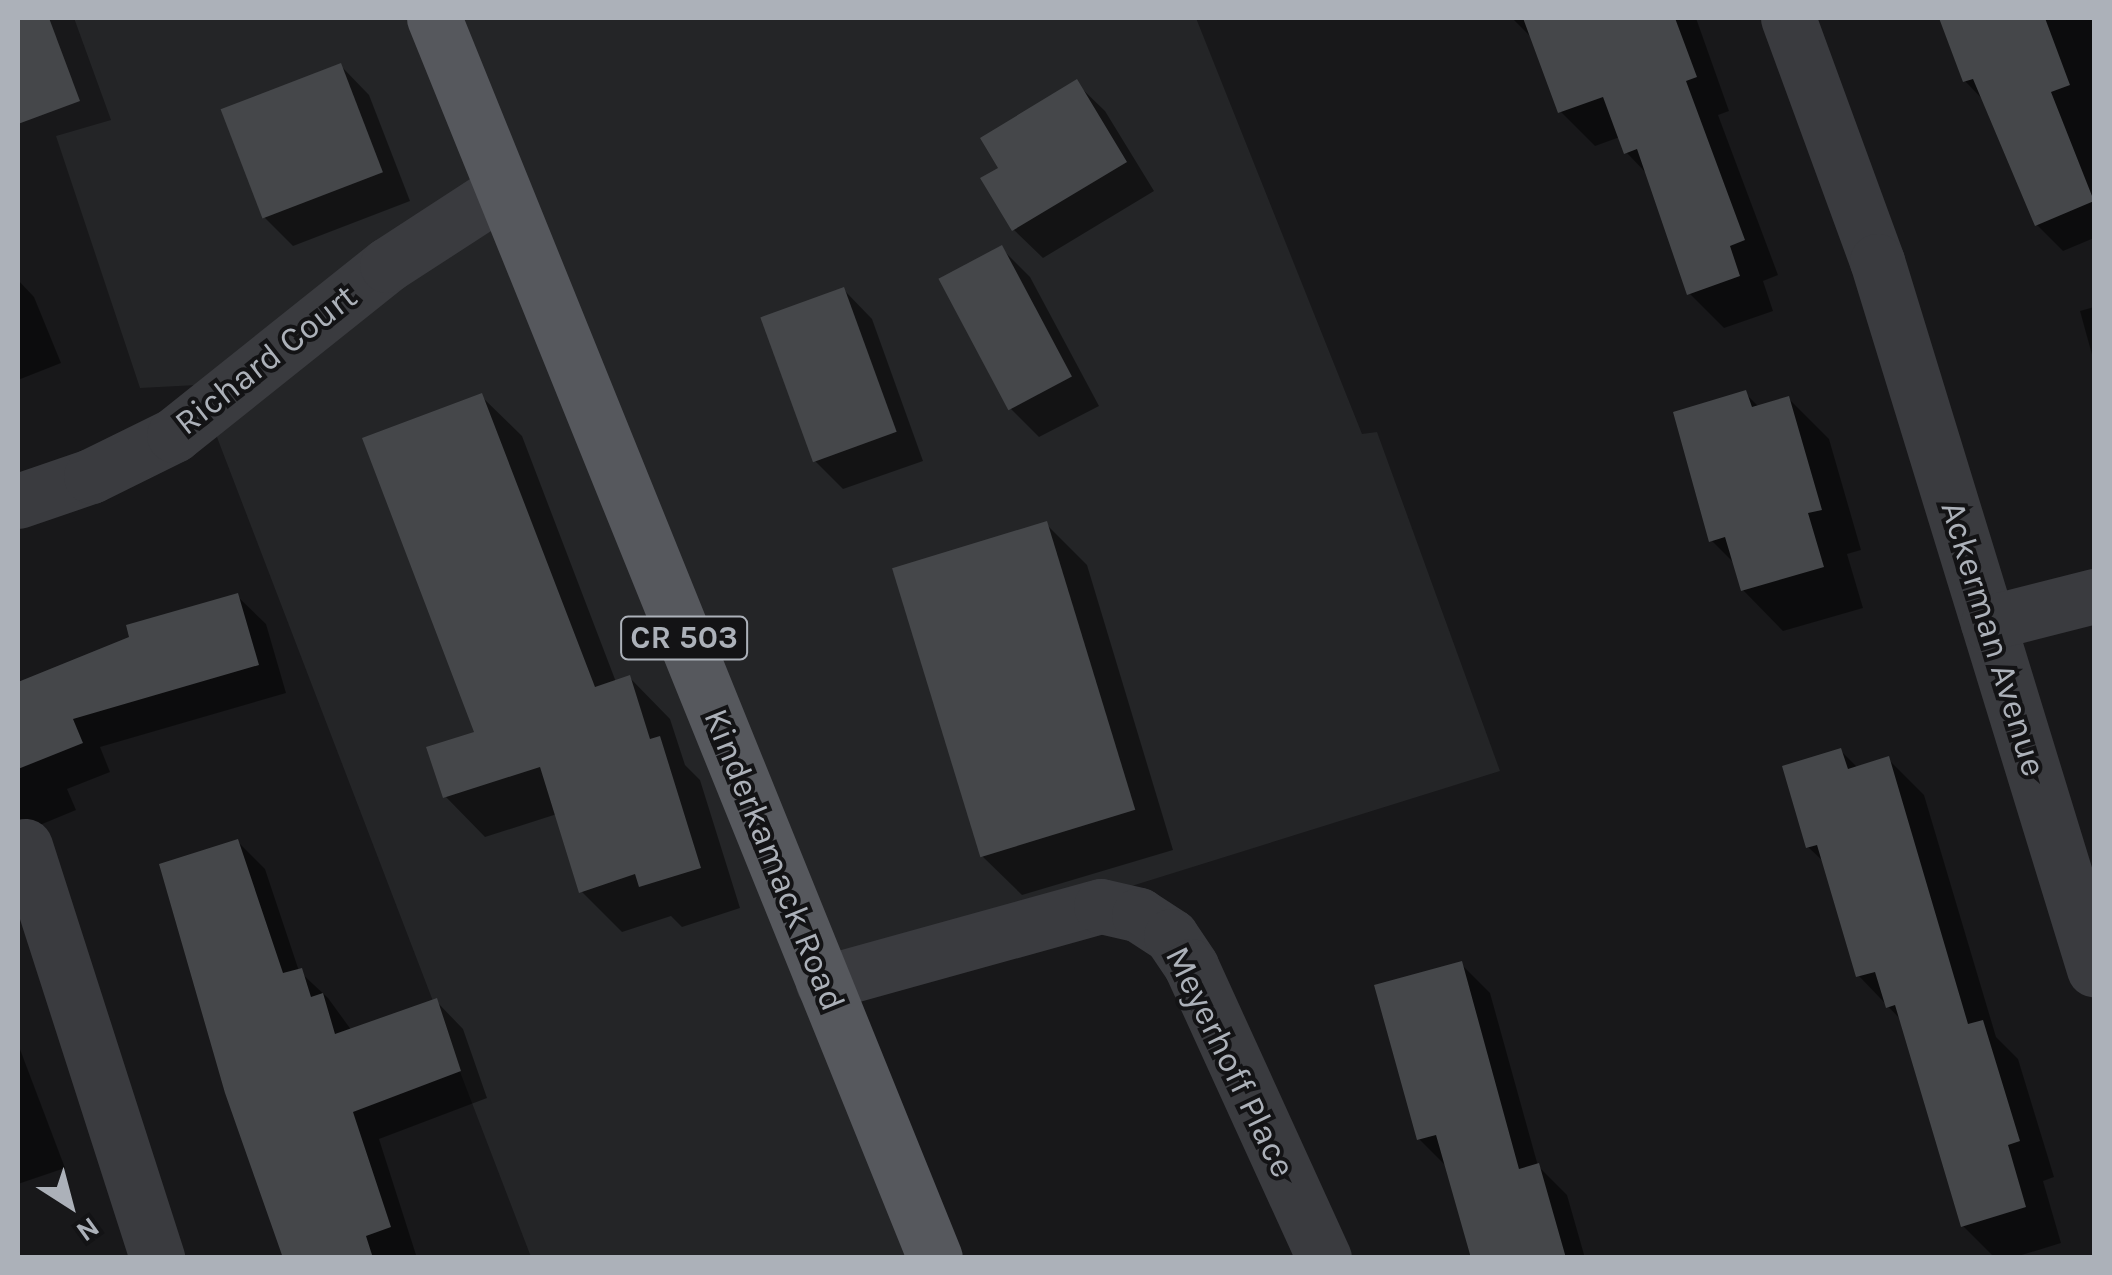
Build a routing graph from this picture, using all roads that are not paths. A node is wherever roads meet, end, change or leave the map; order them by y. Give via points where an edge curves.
1 (434, 18) edge
2 (1788, 18) edge
3 (501, 192) junction
4 (18, 501) edge
5 (2094, 596) edge
6 (1988, 623) junction
7 (24, 846) dead end
8 (2094, 970) edge
9 (823, 982) junction
10 (157, 1258) edge
11 (935, 1258) edge
12 (1324, 1258) edge

1 - 3 main road, Kinderkamack Road / CR 503
2 - 6 street, Ackerman Avenue via 1891,308
3 - 4 street, Richard Court via 362,284 174,436 92,476
3 - 9 main road, Kinderkamack Road / CR 503
5 - 6 street
6 - 8 street, Ackerman Avenue
7 - 10 street
9 - 11 main road, Kinderkamack Road / CR 503
9 - 12 street, Meyerhoff Place via 1101,906 1139,914 1171,936 1190,966

